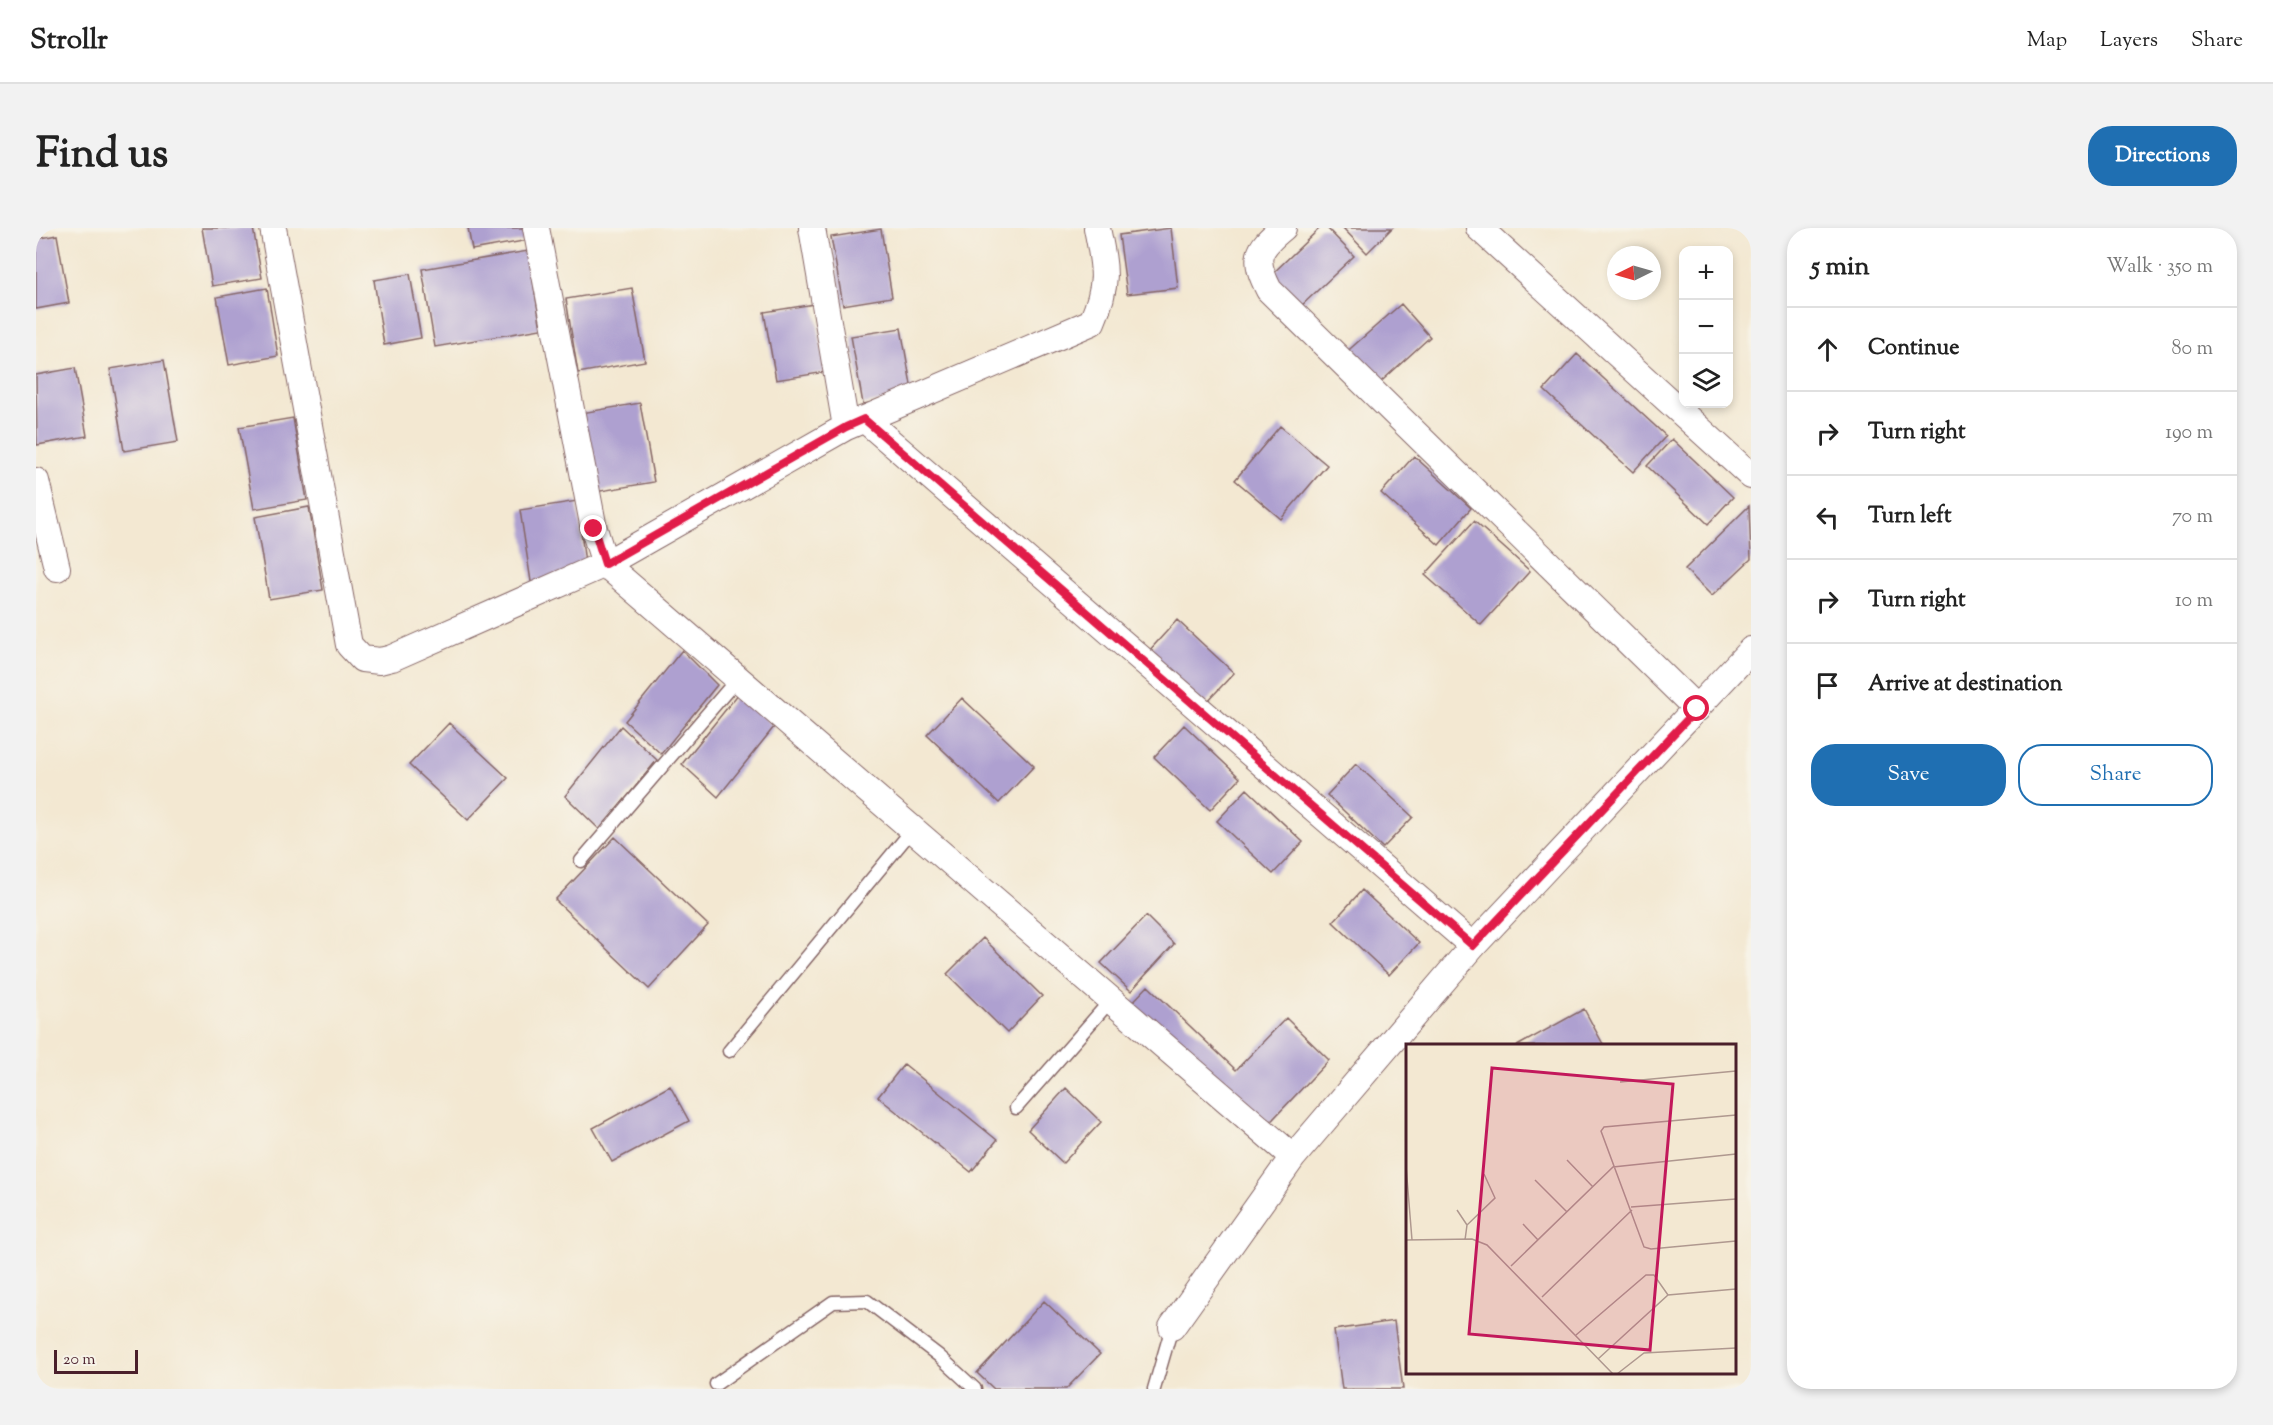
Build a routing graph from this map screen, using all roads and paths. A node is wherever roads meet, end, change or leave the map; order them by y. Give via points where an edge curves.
1 (273, 228) edge
2 (536, 228) edge
3 (813, 228) edge
4 (1097, 228) edge
5 (1283, 228) edge
6 (1479, 228) edge
7 (855, 423) junction
8 (1751, 476) edge
9 (36, 481) edge
10 (605, 564) junction
11 (57, 568) dead end
12 (1751, 650) edge
13 (738, 678) junction
14 (1697, 709) junction
15 (913, 829) junction
16 (581, 861) dead end
17 (1473, 946) junction
18 (1111, 1000) junction
19 (729, 1051) dead end
20 (1016, 1108) dead end
21 (1293, 1157) junction
22 (1172, 1327) joint
23 (716, 1384) dead end
24 (975, 1389) edge
25 (1154, 1389) edge

1 - 10 street via 349,645 362,659 392,658
2 - 10 street via 594,529
3 - 7 street
4 - 7 street via 1105,273 1102,298 1092,322
5 - 14 street via 1267,241 1257,259 1269,290
6 - 8 street
7 - 10 street
7 - 17 street
9 - 11 street
10 - 13 street
12 - 14 street
13 - 15 street
13 - 16 lane
14 - 17 street
15 - 18 street
15 - 19 lane
17 - 21 street
18 - 20 lane
18 - 21 street
21 - 22 street
22 - 25 lane
23 - 24 lane via 833,1302 867,1301

